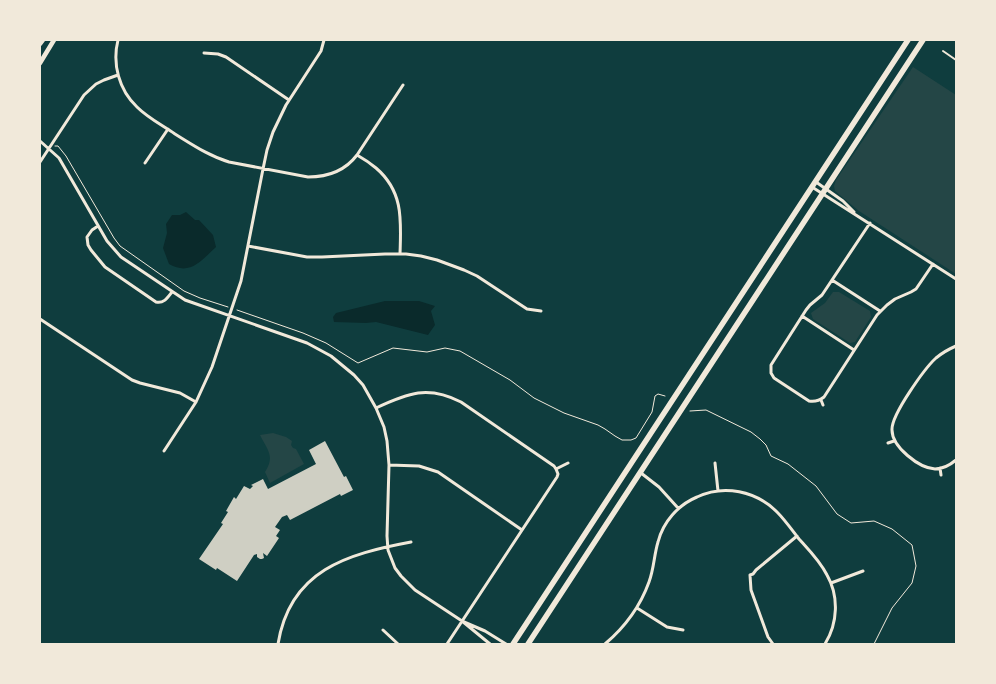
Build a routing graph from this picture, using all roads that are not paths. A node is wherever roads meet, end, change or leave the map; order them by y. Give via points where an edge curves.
1 (43, 40) edge
2 (54, 40) edge
3 (118, 40) edge
4 (324, 40) edge
5 (908, 40) edge
6 (923, 40) edge
7 (40, 44) edge
8 (942, 51) dead end
9 (204, 53) dead end
10 (956, 60) edge
11 (40, 63) edge
12 (118, 75) junction
13 (403, 85) dead end
14 (289, 100) junction
15 (168, 129) junction
16 (40, 141) edge
17 (49, 148) junction
18 (357, 154) junction
19 (40, 162) edge
20 (145, 163) dead end
21 (263, 168) junction
22 (816, 181) junction
23 (812, 187) junction
24 (826, 188) junction
25 (822, 194) junction
26 (858, 216) junction
27 (870, 223) junction
28 (98, 226) junction
29 (248, 246) junction
30 (400, 254) junction
31 (933, 264) junction
32 (956, 279) edge
33 (832, 280) junction
34 (172, 292) junction
35 (541, 310) dead end
36 (880, 311) junction
37 (229, 316) junction
38 (802, 316) junction
39 (40, 320) edge
40 (956, 346) edge
41 (854, 350) junction
42 (820, 400) junction
43 (196, 402) junction
44 (823, 405) dead end
45 (376, 408) junction
46 (894, 441) junction
47 (888, 443) dead end
48 (164, 451) dead end
49 (956, 460) edge
50 (568, 463) dead end
51 (714, 463) dead end
52 (389, 465) junction
53 (940, 468) junction
54 (556, 469) junction
55 (640, 472) junction
56 (941, 475) dead end
57 (718, 490) junction
58 (678, 508) junction
59 (522, 530) junction
60 (797, 536) junction
61 (411, 542) dead end
62 (388, 547) junction
63 (863, 571) dead end
64 (831, 583) junction
65 (637, 608) junction
66 (462, 621) junction
67 (382, 630) dead end
68 (683, 630) dead end
69 (278, 644) edge
70 (398, 644) edge
71 (447, 644) edge
72 (490, 644) edge
73 (506, 644) edge
74 (513, 644) edge
75 (528, 644) edge
76 (605, 644) edge
77 (773, 644) edge
78 (825, 644) edge

1 - 7 street
2 - 11 street
3 - 12 street
4 - 14 street via 322,51
5 - 22 main road
6 - 24 main road
8 - 10 lane
9 - 14 street via 226,57
12 - 15 street via 136,106
12 - 17 street via 104,80 84,95
13 - 18 street
14 - 21 street via 273,132
15 - 20 street
15 - 21 street via 217,158
16 - 17 street
17 - 19 street
17 - 28 street via 62,163
18 - 21 street via 342,169 317,177
18 - 30 street via 384,175 398,200
21 - 29 street
22 - 23 main road
22 - 24 street
23 - 25 street
23 - 74 main road
24 - 25 main road
24 - 26 street
25 - 26 street
25 - 55 main road
26 - 27 street
27 - 31 street
27 - 33 street
28 - 34 street via 121,257
28 - 34 street via 88,234 87,241 105,267 156,302 163,302
29 - 30 street via 314,257
29 - 37 street
30 - 35 street via 451,264 477,276 527,309
31 - 32 street
31 - 36 street via 916,289
33 - 36 street
33 - 38 street
34 - 37 street
36 - 41 street
37 - 43 street
37 - 45 street via 308,343 331,356 354,375
38 - 41 street
38 - 42 street via 771,365 770,376 809,401
39 - 43 street via 132,380 180,393
40 - 46 street via 936,358 921,376 894,418
41 - 42 street
42 - 44 street
43 - 48 street
45 - 52 street via 387,440
45 - 54 street via 420,392 453,398
46 - 47 street
46 - 53 street via 923,466
49 - 53 street
50 - 54 street
51 - 57 street
52 - 59 street via 419,466 438,472
52 - 62 street
53 - 56 street
54 - 59 street via 557,477
55 - 58 street
55 - 75 main road
57 - 58 street via 695,497
57 - 60 street via 734,490 760,499 777,512
58 - 65 street via 661,532 649,582
59 - 66 street
60 - 64 street via 822,566
60 - 77 street via 750,575 751,590
61 - 62 street
62 - 66 street via 395,568 407,584
62 - 69 street via 343,560 310,580 287,612
63 - 64 street
64 - 78 street via 836,610
65 - 68 street via 667,627
65 - 76 street
66 - 71 street
66 - 72 street
66 - 73 street
67 - 70 street

